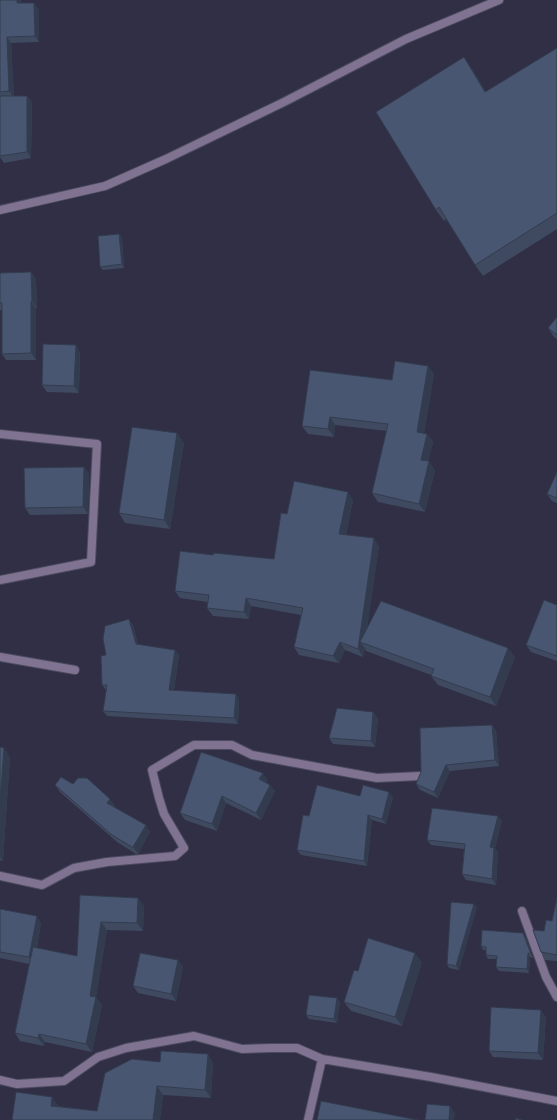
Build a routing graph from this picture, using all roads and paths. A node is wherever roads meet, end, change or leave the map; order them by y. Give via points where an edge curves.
1 (499, 0) edge
2 (0, 210) edge
3 (0, 434) edge
4 (0, 580) edge
5 (0, 657) edge
6 (75, 670) dead end
7 (420, 776) edge
8 (0, 876) edge
9 (522, 911) dead end
10 (557, 996) edge
11 (322, 1059) junction
12 (0, 1080) edge
13 (557, 1101) edge
14 (308, 1120) edge

1 - 2 street via 406,39 284,102 105,186
3 - 4 street via 97,444 91,562
5 - 6 street
7 - 8 street via 377,778 252,755 232,746 194,745 152,770 164,814 184,848 175,856 107,862 74,868 42,885
9 - 10 street via 546,977
11 - 12 street via 297,1048 242,1049 194,1036 126,1048 98,1057 64,1081 17,1084
11 - 13 street
11 - 14 street

